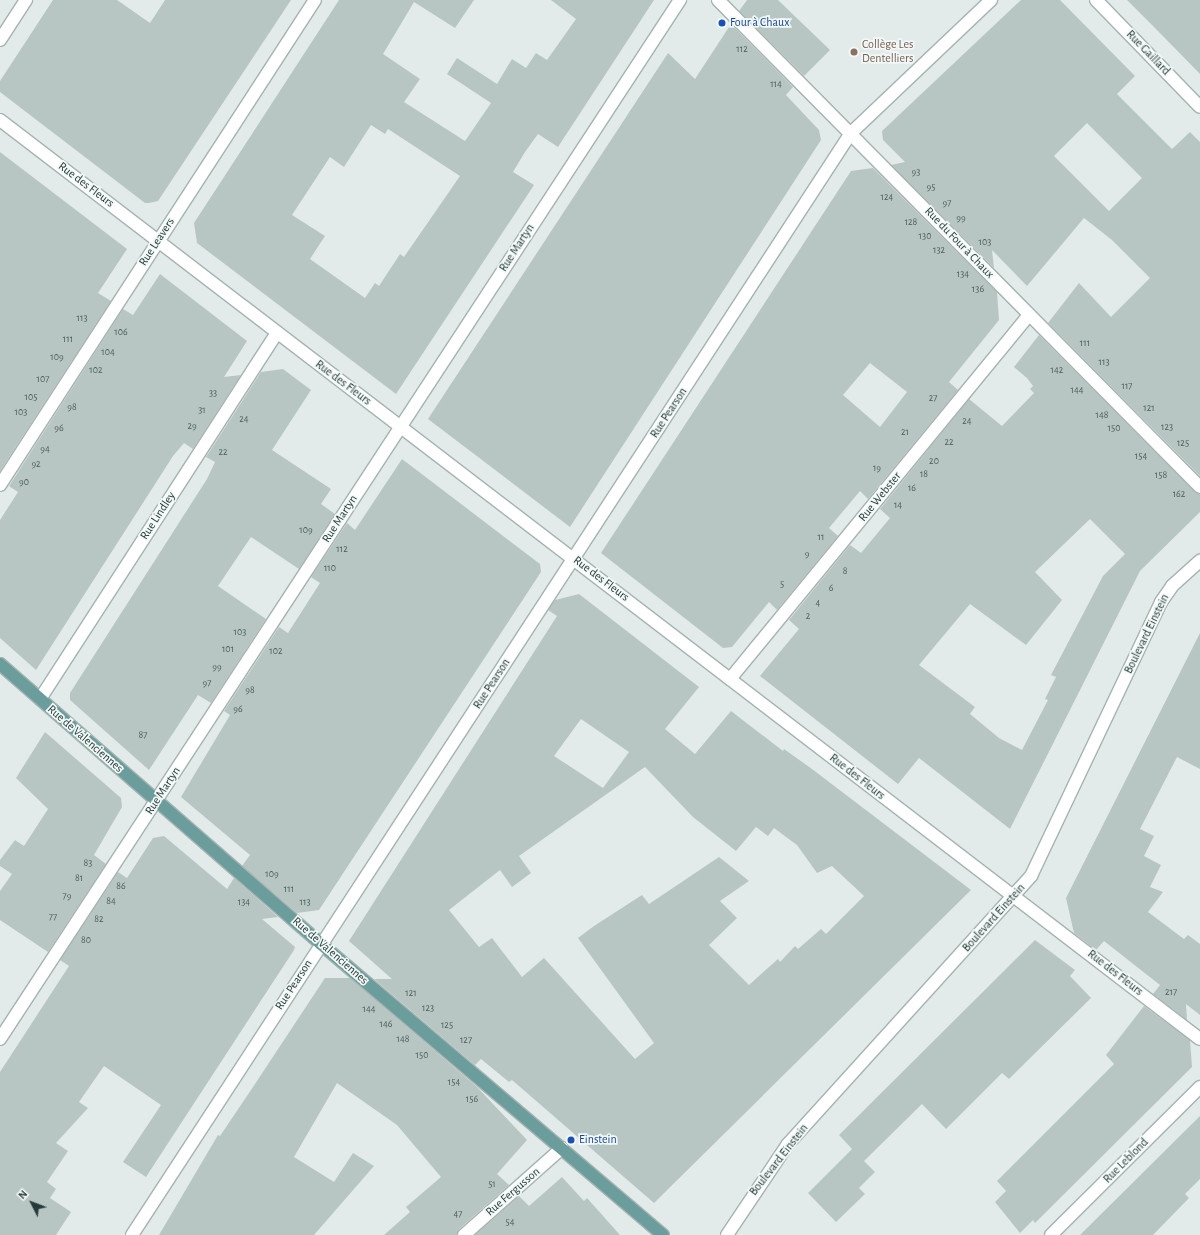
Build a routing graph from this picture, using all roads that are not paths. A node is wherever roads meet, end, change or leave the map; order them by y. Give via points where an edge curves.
1 (26, 0) edge
2 (315, 0) edge
3 (680, 0) edge
4 (718, 0) edge
5 (992, 0) edge
6 (1096, 0) edge
7 (0, 40) edge
8 (1200, 107) edge
9 (0, 120) edge
10 (851, 133) junction
11 (158, 241) junction
12 (1029, 315) junction
13 (277, 333) junction
14 (400, 426) junction
15 (0, 485) edge
16 (1200, 488) edge
17 (575, 559) junction
18 (1200, 561) edge
19 (0, 664) edge
20 (730, 679) junction
21 (40, 699) junction
22 (156, 801) junction
23 (1015, 896) junction
24 (321, 944) junction
25 (0, 1039) edge
26 (1200, 1039) edge
27 (1200, 1087) edge
28 (562, 1148) junction
29 (132, 1235) edge
30 (464, 1235) edge
31 (663, 1235) edge
32 (727, 1235) edge
33 (1051, 1235) edge

1 - 7 street
2 - 11 street, Rue Leavers
3 - 14 street, Rue Martyn
4 - 10 street, Rue du Four à Chaux
5 - 10 street, Rue Pearson
6 - 8 street, Rue Gaillard
9 - 11 street, Rue des Fleurs
10 - 12 street, Rue du Four à Chaux
10 - 17 street, Rue Pearson
11 - 13 street, Rue des Fleurs
11 - 15 street, Rue Leavers
12 - 16 street, Rue du Four à Chaux
12 - 20 street, Rue Webster
13 - 14 street, Rue des Fleurs
13 - 21 street, Rue Lindley
14 - 17 street, Rue des Fleurs
14 - 22 street, Rue Martyn
17 - 20 street, Rue des Fleurs
17 - 24 street, Rue Pearson
18 - 23 street, Boulevard Einstein via 1172,586 1161,602 1039,862
19 - 21 main road, Rue de Valenciennes
20 - 23 street, Rue des Fleurs
21 - 22 main road, Rue de Valenciennes
22 - 24 main road, Rue de Valenciennes
22 - 25 street, Rue Martyn
23 - 26 street, Rue des Fleurs
23 - 32 street, Boulevard Einstein via 788,1144
24 - 28 main road, Rue de Valenciennes
24 - 29 street, Rue Pearson
27 - 33 street, Rue Leblond
28 - 30 street, Rue Fergusson
28 - 31 main road, Rue de Valenciennes

